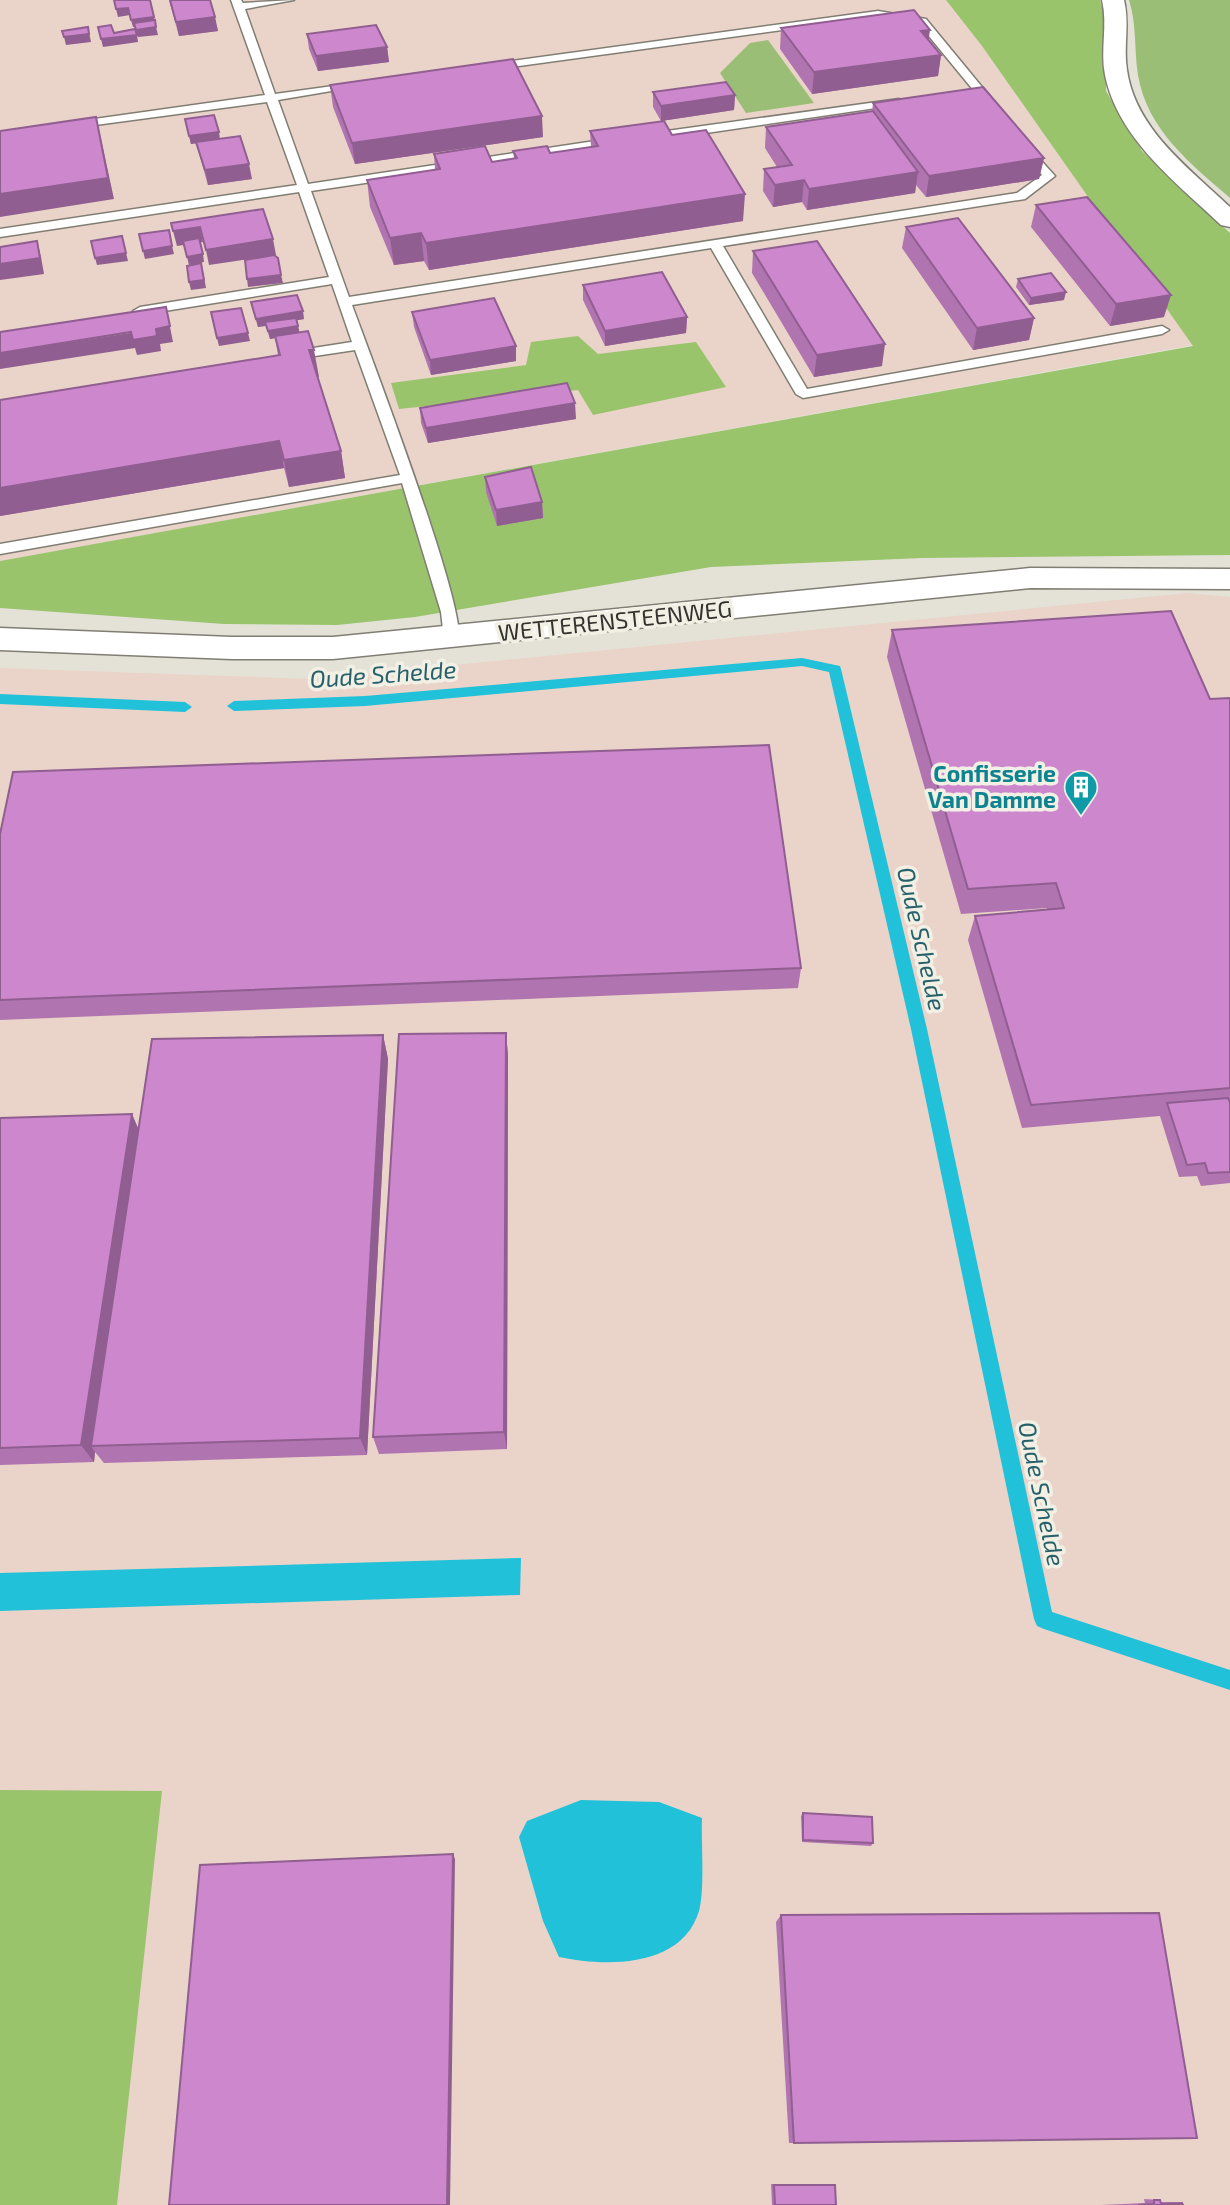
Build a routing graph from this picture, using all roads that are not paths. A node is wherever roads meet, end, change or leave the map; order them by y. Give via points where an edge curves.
1 (289, 0) edge
2 (1113, 0) edge
3 (238, 3) edge
4 (908, 4) dead end
5 (901, 18) junction
6 (478, 69) edge
7 (367, 84) edge
8 (979, 90) junction
9 (966, 92) edge
10 (271, 98) junction
11 (911, 100) edge
12 (997, 112) edge
13 (54, 127) edge
14 (1014, 133) edge
15 (303, 187) junction
16 (1230, 220) edge
17 (0, 233) edge
18 (715, 244) junction
19 (336, 280) junction
20 (344, 302) junction
21 (120, 314) edge
22 (1162, 330) edge
23 (360, 345) junction
24 (268, 359) edge
25 (408, 478) junction
26 (0, 549) edge
27 (1230, 579) edge
28 (452, 638) junction
29 (0, 639) edge

1 - 3 lane
2 - 16 street via 1118,28 1116,71 1130,114 1155,147
3 - 10 lane
4 - 5 lane
5 - 6 lane via 878,14
5 - 8 lane via 922,21
7 - 10 lane
8 - 9 lane
8 - 12 lane
10 - 13 lane
10 - 15 lane
11 - 15 lane
14 - 18 lane via 1049,176 1021,196
15 - 17 lane
15 - 19 lane
18 - 20 lane
18 - 22 lane via 803,394
19 - 20 lane
19 - 21 lane
20 - 23 lane
23 - 24 lane
23 - 25 lane
25 - 26 lane
25 - 28 lane via 449,612
27 - 28 street, WETTERENSTEENWEG via 1030,578
28 - 29 street, WETTERENSTEENWEG via 333,648

